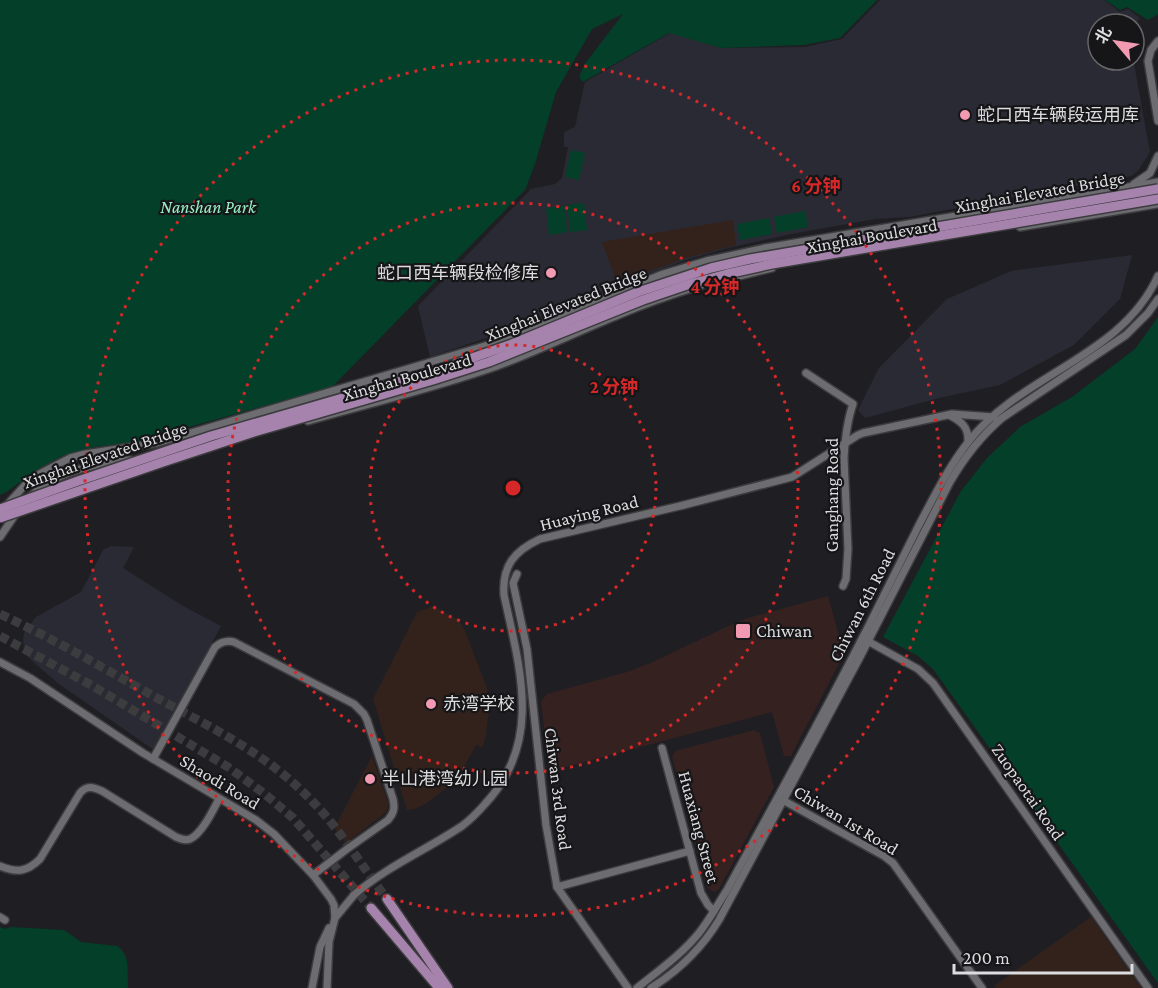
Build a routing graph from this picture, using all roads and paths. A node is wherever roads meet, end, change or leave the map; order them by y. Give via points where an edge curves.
1 (1158, 41) edge
2 (1158, 121) edge
3 (1158, 156) edge
4 (1158, 182) edge
5 (1129, 187) junction
6 (1158, 189) edge
7 (1158, 199) edge
8 (1158, 204) edge
9 (1158, 276) edge
10 (1157, 304) edge
11 (806, 373) dead end
12 (949, 415) junction
13 (991, 417) junction
14 (1002, 418) junction
15 (968, 442) junction
16 (845, 443) junction
17 (0, 509) edge
18 (0, 516) edge
19 (0, 537) edge
20 (517, 574) dead end
21 (843, 586) dead end
22 (865, 640) junction
23 (0, 662) edge
24 (662, 748) dead end
25 (153, 759) junction
26 (780, 799) junction
27 (219, 800) junction
28 (690, 851) junction
29 (0, 866) edge
30 (313, 875) junction
31 (557, 887) junction
32 (387, 899) tunnel mouth
33 (371, 908) tunnel mouth
34 (714, 911) junction
35 (335, 918) junction
36 (663, 981) junction
37 (312, 988) edge
38 (327, 988) edge
39 (440, 988) edge
40 (448, 988) edge
41 (628, 988) edge
42 (637, 988) edge
43 (651, 988) edge
44 (657, 988) edge
45 (982, 988) edge
46 (1149, 988) edge

1 - 2 street via 1150,50 1148,61
3 - 5 street via 1150,173
4 - 5 street, Xinghai Boulevard
5 - 18 street, Xinghai Boulevard, bridge via 706,261 489,345 157,443 70,458 26,484
6 - 17 main road, Xinghai Elevated Bridge, bridge via 711,268 638,292 503,348 211,436
7 - 18 main road, Xinghai Elevated Bridge, bridge via 752,268 701,281 489,362 254,432
8 - 19 street, Xinghai Boulevard, bridge via 773,268 712,282 672,294 464,377 221,444 82,468 35,492
9 - 13 street, Chiwan 6th Road via 1140,306 1109,337
10 - 14 street, Chiwan 6th Road via 1118,340
11 - 16 street, Ganghang Road via 853,404
12 - 13 street, Huaying Road
12 - 15 street via 966,427
12 - 16 street, Huaying Road via 863,433
13 - 14 street, Huaying Road
13 - 15 street, Chiwan 6th Road
14 - 22 street, Chiwan 6th Road via 955,474
15 - 22 street, Chiwan 6th Road via 937,490
16 - 21 street, Ganghang Road via 848,549
16 - 35 street, Huaying Road, bridge via 792,477 540,539 523,548 512,559 503,585 520,667 523,708 510,767 494,795 465,824 366,885
20 - 31 street, Chiwan 3rd Road via 513,583 527,649 546,825
22 - 26 street, Chiwan 6th Road
22 - 46 street, Zuopaotai Road via 918,669 933,683
23 - 25 street, Shaodi Road
24 - 28 street, Huaxiang Street
25 - 27 street, Shaodi Road
25 - 30 street via 215,647 222,642 234,642 354,704 367,720 394,809 382,825
26 - 34 street, Chiwan 6th Road
26 - 36 street, Chiwan 6th Road via 710,935
26 - 45 street, Chiwan 1st Road via 893,863
27 - 29 street via 198,833 186,840 102,791 83,789 35,864 26,870
27 - 30 street, Shaodi Road via 265,826
28 - 31 street
28 - 34 street, Huaxiang Street via 701,893
30 - 35 street, Shaodi Road via 332,899
31 - 41 street, Chiwan 3rd Road
32 - 40 main road
33 - 39 main road
34 - 42 street, Chiwan 6th Road via 689,945
35 - 37 street, Huaying Road via 320,947
35 - 38 street via 329,942
36 - 43 street, Chiwan 6th Road
36 - 44 street

